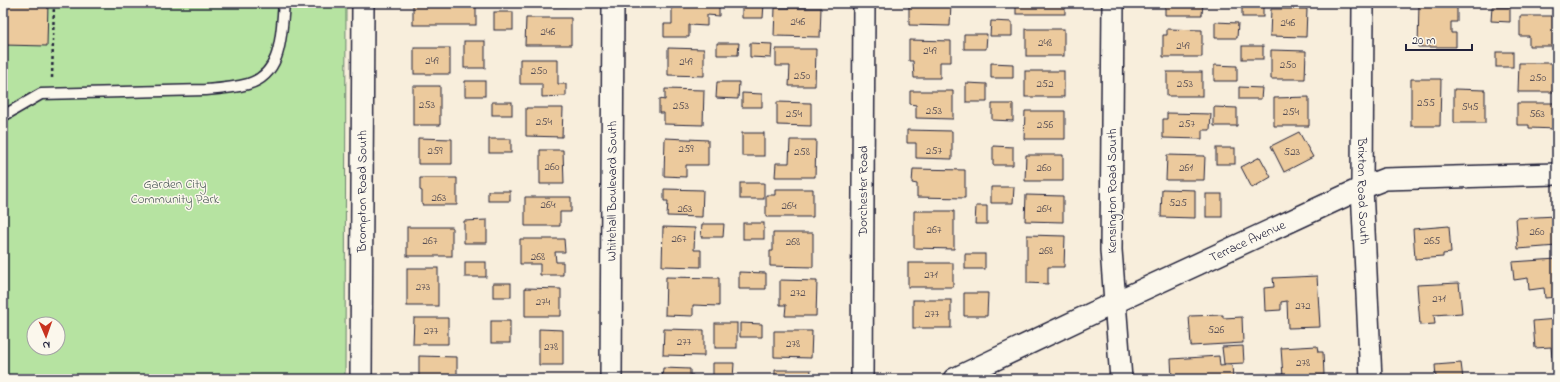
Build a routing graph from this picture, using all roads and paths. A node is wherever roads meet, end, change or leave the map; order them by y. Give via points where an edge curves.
1 (54, 3) edge
2 (284, 3) edge
3 (363, 3) edge
4 (614, 3) edge
5 (864, 3) edge
6 (1113, 3) edge
7 (1363, 3) edge
8 (52, 94) junction
9 (3, 116) edge
10 (1557, 174) edge
11 (1362, 188) junction
12 (1116, 302) junction
13 (361, 379) edge
14 (611, 379) edge
15 (862, 379) edge
16 (954, 379) edge
17 (1121, 379) edge
18 (1371, 379) edge

1 - 8 path
2 - 8 lane via 280,45 275,62 264,77 249,84 205,90
3 - 13 street, Brompton Road South
4 - 14 street, Whitehall Boulevard South
5 - 15 street, Dorchester Road
6 - 12 street, Kensington Road South via 1111,250
7 - 11 street, Brixton Road South
8 - 9 lane via 41,94
10 - 11 street, Terrace Avenue via 1385,179
11 - 12 street, Terrace Avenue
11 - 18 street, Brixton Road South
12 - 16 street, Terrace Avenue
12 - 17 street, Kensington Road South

